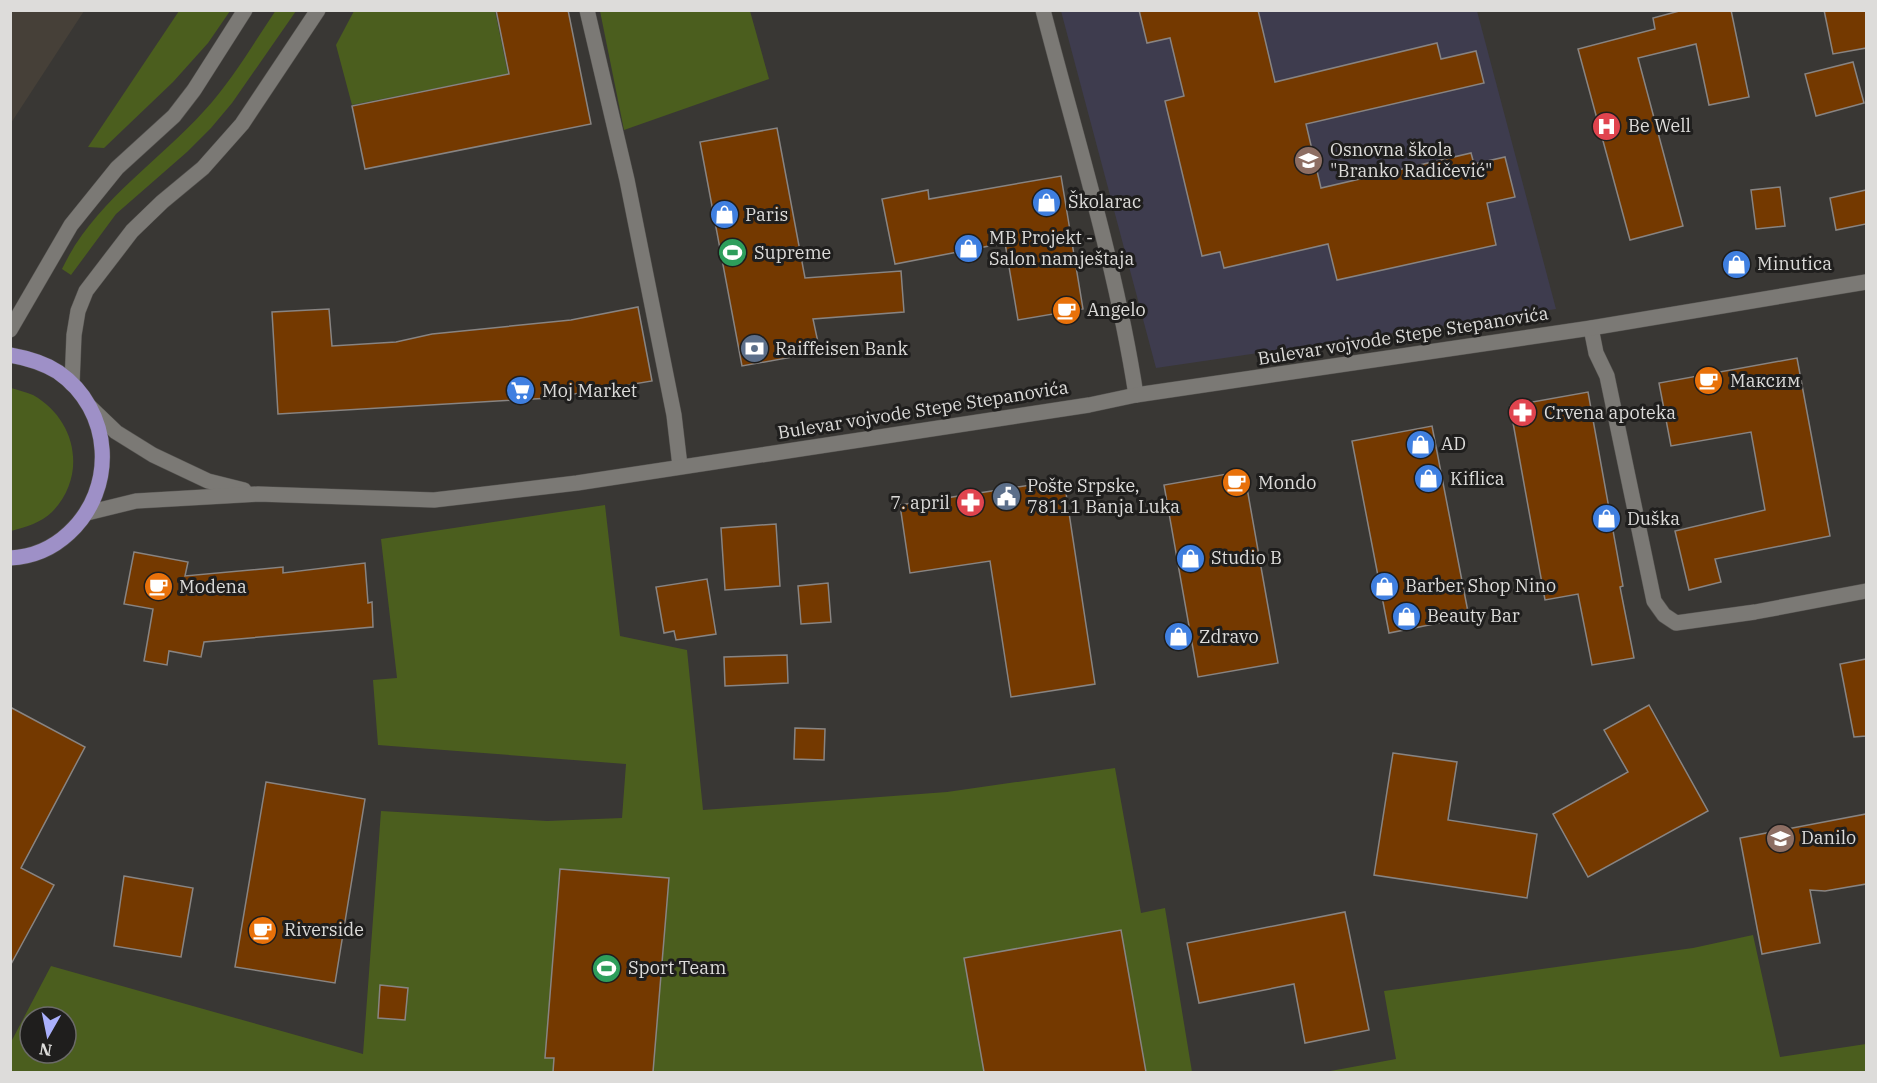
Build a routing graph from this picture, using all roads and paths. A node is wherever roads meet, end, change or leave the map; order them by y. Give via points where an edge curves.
1 (245, 10) edge
2 (318, 10) edge
3 (587, 10) edge
4 (1043, 10) edge
5 (1866, 282) edge
6 (1590, 328) junction
7 (10, 330) edge
8 (10, 356) edge
9 (72, 384) junction
10 (1136, 395) junction
11 (90, 407) junction
12 (680, 466) junction
13 (258, 494) junction
14 (87, 513) junction
15 (12, 560) edge
16 (1866, 591) edge

1 - 7 street via 174,116 117,168 70,225
2 - 9 street via 242,124 203,168 132,231 86,291 74,335
3 - 12 street via 627,180 674,416
4 - 10 street via 1105,241
5 - 6 street, Bulevar vojvode Stepe Stepanovića
6 - 10 street, Bulevar vojvode Stepe Stepanovića
6 - 16 street via 1607,376 1654,602 1664,615 1676,623
8 - 9 main road via 42,363
9 - 11 main road
10 - 12 street, Bulevar vojvode Stepe Stepanovića
11 - 13 street, Bulevar vojvode Stepe Stepanovića via 116,432 153,455 208,482
11 - 14 main road via 98,424 103,461 101,479
12 - 13 street, Bulevar vojvode Stepe Stepanovića via 434,500
13 - 14 street, Bulevar vojvode Stepe Stepanovića via 136,501
14 - 15 main road via 48,548

